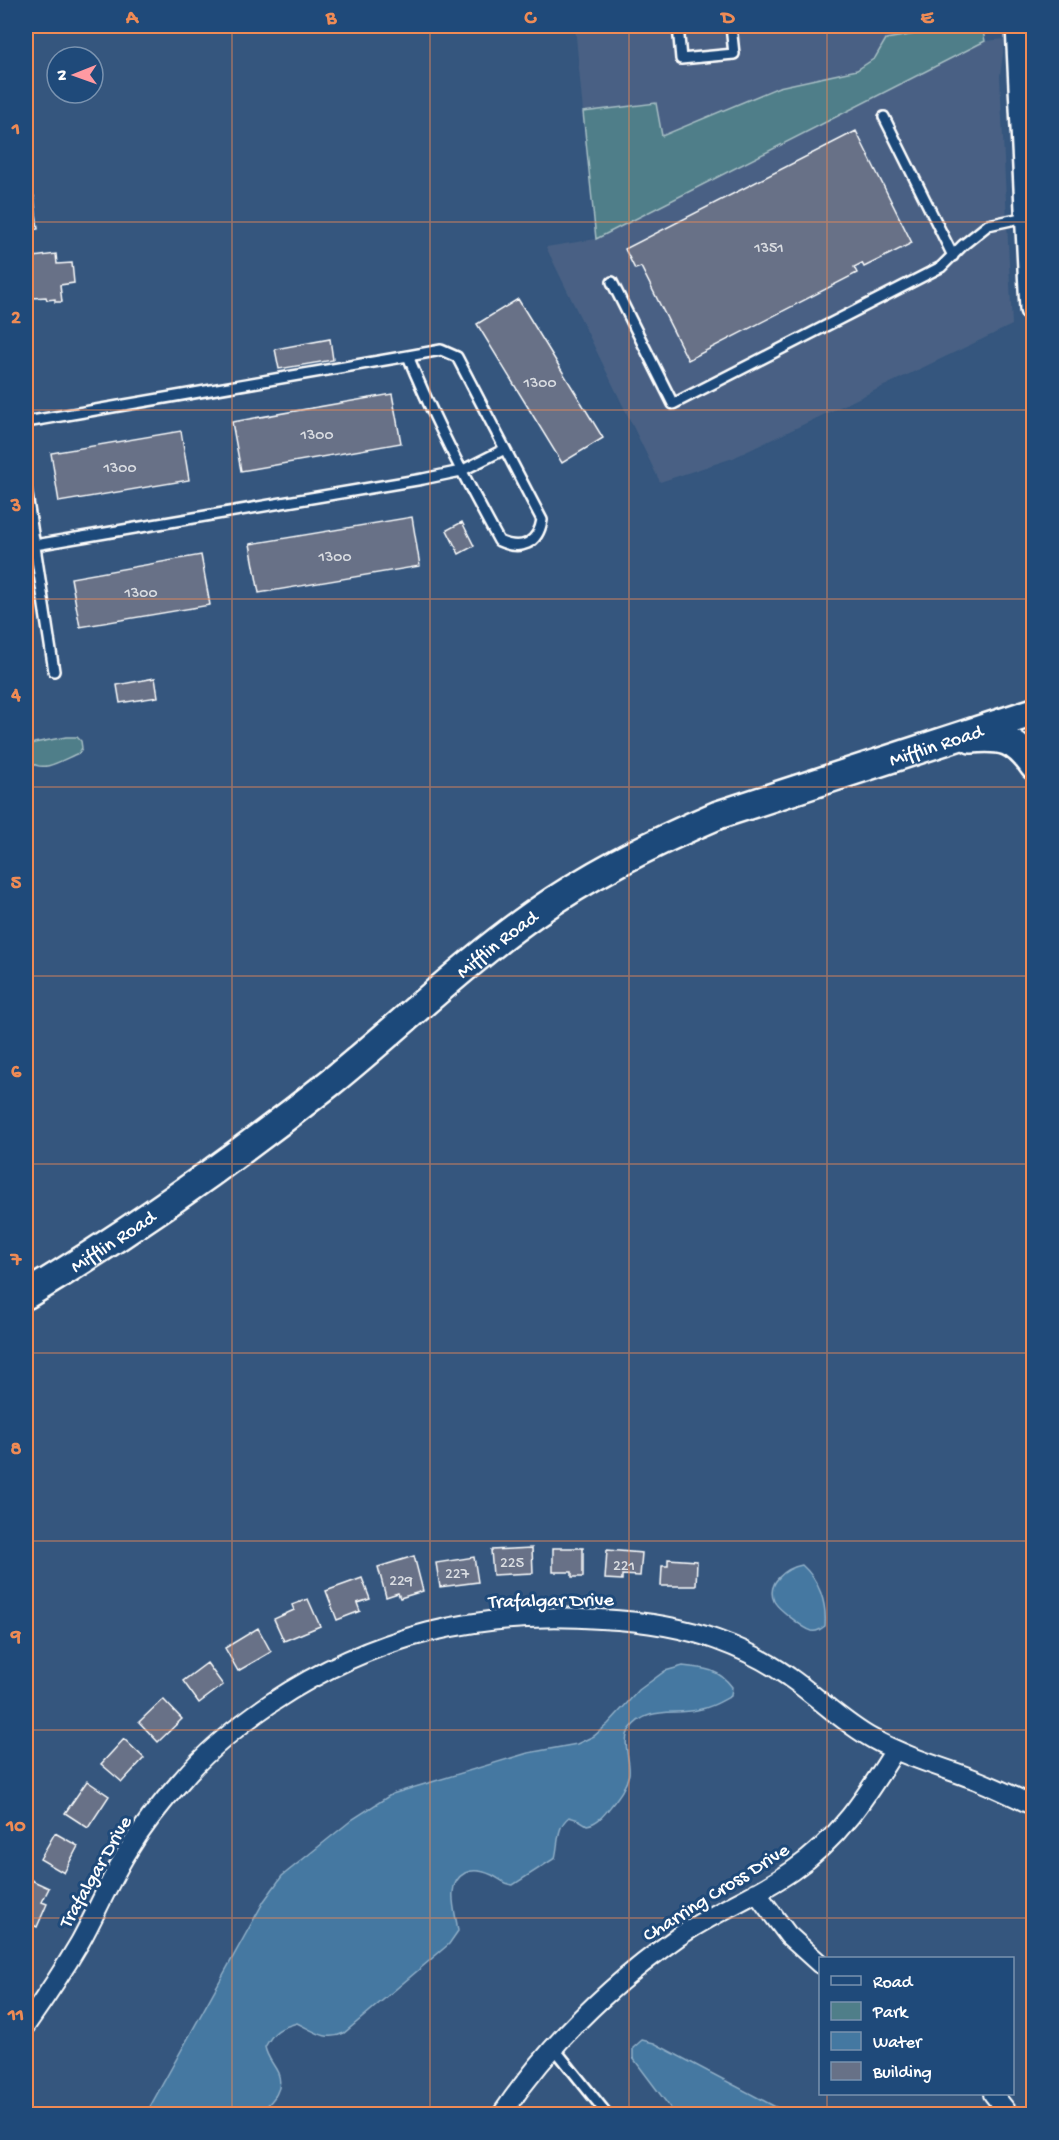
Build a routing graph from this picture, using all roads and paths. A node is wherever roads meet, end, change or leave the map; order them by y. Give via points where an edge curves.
1 (678, 26) edge
2 (731, 26) edge
3 (1020, 26) edge
4 (1028, 96) edge
5 (884, 117) dead end
6 (1028, 216) junction
7 (953, 256) junction
8 (612, 282) dead end
9 (1034, 309) edge
10 (408, 356) junction
11 (26, 422) edge
12 (505, 449) junction
13 (461, 471) junction
14 (26, 488) edge
15 (36, 546) junction
16 (54, 671) dead end
17 (1034, 712) edge
18 (946, 741) junction
19 (1034, 766) edge
20 (26, 1295) edge
21 (895, 1750) junction
22 (1034, 1806) edge
23 (756, 1892) junction
24 (819, 1963) edge
25 (26, 2025) edge
26 (554, 2048) junction
27 (994, 2095) edge
28 (502, 2115) edge
29 (607, 2115) edge
30 (1009, 2115) edge

1 - 2 lane via 681,60 734,54
3 - 4 main road
4 - 6 main road
5 - 7 lane
6 - 7 lane via 988,225
6 - 9 main road
7 - 8 lane via 941,267 673,404
10 - 11 lane
10 - 12 lane via 441,350 457,357
10 - 13 lane
12 - 13 lane
12 - 13 lane via 543,520 540,532 524,545 499,542
13 - 15 lane
14 - 15 lane
15 - 16 lane
17 - 18 main road, Mifflin Road
18 - 19 main road via 1002,738 1021,750
18 - 20 main road, Mifflin Road via 718,816 637,852 581,884 511,931 269,1131 196,1184
21 - 22 street, Trafalgar Drive
21 - 23 street, Charring Cross Drive via 867,1797 845,1824 793,1871
21 - 25 street, Trafalgar Drive via 854,1728 767,1663 717,1640 677,1629 598,1618 523,1618 478,1622 397,1640 292,1689 232,1731 184,1776 142,1828 64,1968
23 - 24 street via 788,1935
23 - 26 street, Charring Cross Drive via 679,1936 644,1963
26 - 28 street, Charring Cross Drive
26 - 29 lane
27 - 30 street

